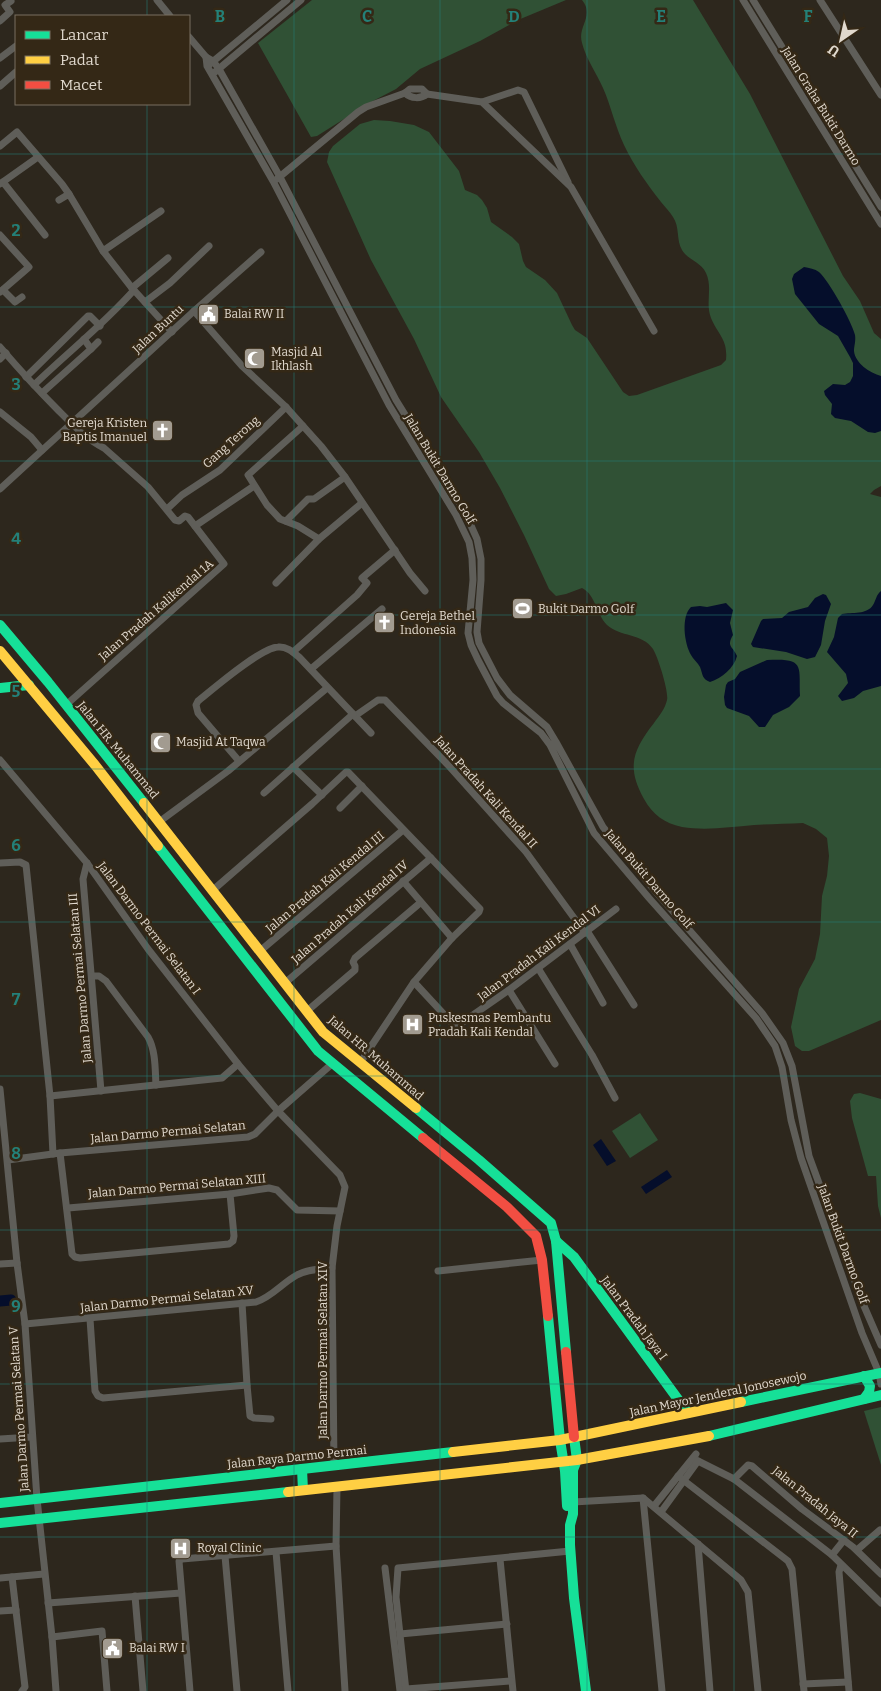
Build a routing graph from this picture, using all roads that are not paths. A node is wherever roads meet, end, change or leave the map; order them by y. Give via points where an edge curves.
1 (10, 0) edge
2 (157, 0) edge
3 (287, 0) edge
4 (301, 0) edge
5 (743, 0) edge
6 (753, 0) edge
7 (820, 0) edge
8 (10, 12) junction
9 (169, 15) edge
10 (15, 19) edge
11 (0, 22) edge
12 (190, 39) edge
13 (15, 47) edge
14 (0, 58) edge
15 (210, 64) junction
16 (219, 69) junction
17 (15, 73) edge
18 (212, 74) junction
19 (0, 86) edge
20 (881, 95) edge
21 (482, 102) junction
22 (0, 146) edge
23 (849, 154) junction
24 (38, 157) junction
25 (841, 159) junction
26 (280, 177) junction
27 (273, 181) junction
28 (1, 183) edge
29 (571, 187) junction
30 (69, 194) junction
31 (59, 200) dead end
32 (881, 207) edge
33 (161, 211) dead end
34 (881, 224) edge
35 (0, 235) edge
36 (45, 235) dead end
37 (209, 246) dead end
38 (103, 251) junction
39 (261, 252) dead end
40 (168, 258) dead end
41 (133, 289) junction
42 (1, 291) edge
43 (22, 297) dead end
44 (145, 302) junction
45 (194, 311) junction
46 (100, 326) junction
47 (654, 331) dead end
48 (172, 332) junction
49 (84, 339) junction
50 (98, 342) dead end
51 (0, 347) edge
52 (91, 349) junction
53 (3, 356) edge
54 (26, 377) junction
55 (34, 385) junction
56 (42, 393) junction
57 (286, 407) junction
58 (0, 412) edge
59 (72, 423) junction
60 (303, 426) junction
61 (42, 450) junction
62 (345, 477) junction
63 (254, 486) junction
64 (0, 489) edge
65 (362, 503) junction
66 (166, 509) junction
67 (286, 521) junction
68 (195, 526) junction
69 (319, 539) junction
70 (395, 550) junction
71 (276, 583) dead end
72 (425, 591) dead end
73 (382, 609) dead end
74 (0, 624) edge
75 (0, 651) edge
76 (293, 652) junction
77 (311, 669) junction
78 (29, 685) junction
79 (0, 688) edge
80 (327, 688) junction
81 (66, 705) junction
82 (354, 715) junction
83 (371, 733) dead end
84 (107, 756) junction
85 (0, 760) edge
86 (239, 761) junction
87 (95, 765) junction
88 (293, 766) junction
89 (362, 786) junction
90 (264, 793) dead end
91 (322, 795) junction
92 (340, 808) dead end
93 (159, 822) junction
94 (403, 830) junction
95 (431, 858) junction
96 (0, 863) edge
97 (87, 863) junction
98 (193, 866) junction
99 (182, 875) junction
100 (403, 881) junction
101 (210, 886) junction
102 (196, 893) junction
103 (420, 902) junction
104 (616, 909) dead end
105 (586, 932) junction
106 (452, 938) junction
107 (570, 944) junction
108 (260, 951) junction
109 (538, 968) junction
110 (92, 976) junction
111 (414, 982) junction
112 (285, 983) junction
113 (509, 990) junction
114 (603, 1003) dead end
115 (634, 1005) dead end
116 (307, 1011) junction
117 (333, 1063) junction
118 (360, 1063) junction
119 (238, 1064) junction
120 (555, 1064) dead end
121 (386, 1084) junction
122 (156, 1085) junction
123 (0, 1089) edge
124 (101, 1091) junction
125 (50, 1096) junction
126 (374, 1097) junction
127 (615, 1098) dead end
128 (278, 1111) junction
129 (56, 1153) junction
130 (8, 1160) junction
131 (230, 1194) junction
132 (68, 1208) junction
133 (340, 1211) junction
134 (556, 1241) junction
135 (542, 1260) junction
136 (17, 1263) junction
137 (0, 1264) edge
138 (332, 1268) junction
139 (438, 1271) dead end
140 (242, 1303) junction
141 (864, 1306) junction
142 (854, 1310) junction
143 (90, 1318) junction
144 (25, 1324) junction
145 (880, 1343) edge
146 (868, 1347) junction
147 (880, 1373) edge
148 (864, 1376) junction
149 (881, 1384) edge
150 (247, 1385) junction
151 (881, 1395) edge
152 (864, 1399) junction
153 (688, 1414) junction
154 (270, 1419) dead end
155 (32, 1437) junction
156 (574, 1438) junction
157 (0, 1439) edge
158 (694, 1439) junction
159 (560, 1440) junction
160 (697, 1458) junction
161 (577, 1460) junction
162 (563, 1462) junction
163 (334, 1465) junction
164 (302, 1469) junction
165 (681, 1479) junction
166 (734, 1479) junction
167 (337, 1487) junction
168 (303, 1490) junction
169 (643, 1498) junction
170 (37, 1499) junction
171 (573, 1502) junction
172 (0, 1503) edge
173 (654, 1506) junction
174 (660, 1512) junction
175 (570, 1518) junction
176 (39, 1519) junction
177 (0, 1523) edge
178 (880, 1530) edge
179 (844, 1540) junction
180 (698, 1544) junction
181 (336, 1546) junction
182 (857, 1550) junction
183 (570, 1551) junction
184 (276, 1552) junction
185 (832, 1555) junction
186 (225, 1556) junction
187 (500, 1559) junction
188 (841, 1565) junction
189 (385, 1568) dead end
190 (44, 1574) junction
191 (881, 1574) edge
192 (12, 1577) junction
193 (0, 1578) edge
194 (181, 1593) junction
195 (135, 1596) junction
196 (48, 1603) junction
197 (881, 1603) edge
198 (16, 1610) junction
199 (0, 1611) edge
200 (507, 1624) junction
201 (400, 1634) junction
202 (52, 1637) junction
203 (511, 1681) junction
204 (848, 1682) junction
205 (803, 1688) edge
206 (404, 1690) edge
207 (22, 1691) edge
208 (56, 1691) edge
209 (107, 1691) edge
210 (143, 1691) edge
211 (190, 1691) edge
212 (237, 1691) edge
213 (288, 1691) edge
214 (345, 1691) edge
215 (513, 1691) edge
216 (586, 1691) edge
217 (662, 1691) edge
218 (710, 1691) edge
219 (758, 1691) edge
220 (849, 1691) edge

1 - 8 street via 5,5
2 - 9 street
3 - 15 street
4 - 16 street
5 - 25 street, Jalan Graha Bukit Darmo
6 - 23 street, Jalan Graha Bukit Darmo
7 - 20 street
8 - 10 street
8 - 11 street
12 - 15 street, Jalan Bukit Darmo Golf
13 - 14 street
15 - 16 street, Jalan Bukit Darmo Golf
15 - 18 street, Jalan Bukit Darmo Golf
16 - 18 street
16 - 26 street, Jalan Bukit Darmo Golf
17 - 19 street
18 - 27 street, Jalan Bukit Darmo Golf
21 - 26 street via 410,89 358,112
21 - 29 street
21 - 29 street via 518,90 524,92
22 - 24 street via 17,132
23 - 25 street
23 - 32 street, Jalan Graha Bukit Darmo
24 - 28 street
24 - 30 street
25 - 34 street, Jalan Graha Bukit Darmo
26 - 27 street
26 - 141 street, Jalan Bukit Darmo Golf via 396,400 464,510 477,539 481,558 477,632 497,678 510,695 547,727 603,827 762,1013 782,1042 792,1066 809,1156
27 - 142 street, Jalan Bukit Darmo Golf via 388,405 456,515 468,542 473,580 468,633 470,646 497,696 541,733 594,833 756,1018 775,1046 801,1158
28 - 36 street
29 - 47 street
30 - 31 street
30 - 38 street
33 - 38 street
35 - 42 street via 28,266
37 - 44 street
38 - 41 street
39 - 45 street, Jalan Buntu
40 - 41 street
41 - 44 street
41 - 46 street
42 - 43 street via 15,302
44 - 48 street
45 - 48 street, Jalan Buntu
45 - 57 street via 242,366
46 - 49 street
46 - 54 street via 88,316
48 - 59 street, Jalan Buntu
49 - 52 street
49 - 55 street
50 - 52 street
51 - 53 street
52 - 56 street
53 - 54 street
54 - 55 street
55 - 56 street
56 - 59 street
57 - 60 street
57 - 66 street, Gang Terong via 220,470
58 - 61 street
59 - 61 street, Jalan Buntu
59 - 66 street via 148,487
60 - 62 street
60 - 63 street via 248,474
61 - 64 street, Jalan Buntu
62 - 65 street
62 - 67 street via 314,499 308,499
63 - 67 street via 267,505
63 - 68 street
65 - 69 street
65 - 70 street
66 - 68 street via 175,520 187,516
67 - 69 street
68 - 81 street, Jalan Pradah Kalikendal 1A via 224,565
69 - 71 street
70 - 72 street
70 - 76 street via 362,578 366,583 357,595
73 - 77 street
74 - 81 main road, Jalan HR. Muhammad
75 - 78 main road
76 - 77 street
76 - 86 street via 279,647 266,651 231,674 196,705 198,713
77 - 80 street
78 - 79 main road
78 - 87 main road
80 - 82 street
80 - 86 street
81 - 84 main road, Jalan HR. Muhammad
82 - 83 street
82 - 88 street
82 - 105 street, Jalan Pradah Kali Kendal II via 378,700 385,700 526,852
84 - 87 main road
84 - 93 main road, Jalan HR. Muhammad
85 - 97 street, Jalan Darmo Permai Selatan I
86 - 93 street
87 - 99 main road
88 - 90 street
88 - 91 street
89 - 91 street via 346,772
89 - 92 street
89 - 94 street
91 - 101 street
93 - 98 main road, Jalan HR. Muhammad
94 - 95 street
94 - 108 street, Jalan Pradah Kali Kendal III
95 - 100 street, Jalan Pradah Kali Kendal IV
95 - 106 street via 480,909
96 - 125 street via 20,862 26,865
97 - 110 street, Jalan Darmo Permai Selatan III via 83,879
97 - 119 street, Jalan Darmo Permai Selatan I via 148,949
98 - 99 main road via 191,871
98 - 101 main road, Jalan HR. Muhammad
99 - 102 main road
100 - 103 street
100 - 112 street, Jalan Pradah Kali Kendal IV
101 - 102 main road via 199,888
101 - 108 main road, Jalan HR. Muhammad
102 - 117 main road via 318,1051
103 - 106 street
103 - 116 street via 355,958 355,970
104 - 105 street, Jalan Pradah Kali Kendal VI
105 - 107 street, Jalan Pradah Kali Kendal VI
105 - 115 street
106 - 111 street
107 - 109 street, Jalan Pradah Kali Kendal VI
107 - 114 street
108 - 112 main road, Jalan HR. Muhammad
109 - 113 street, Jalan Pradah Kali Kendal VI
109 - 127 street
110 - 122 street via 99,976 106,982 148,1037 154,1055
110 - 124 street, Jalan Darmo Permai Selatan III
111 - 113 street, Jalan Pradah Kali Kendal VI via 455,1025
111 - 118 street
112 - 116 main road, Jalan HR. Muhammad
113 - 120 street
116 - 118 main road, Jalan HR. Muhammad via 324,1032
117 - 126 main road
117 - 128 street, Jalan Darmo Permai Selatan
118 - 121 main road, Jalan HR. Muhammad
119 - 122 street via 222,1078
119 - 128 street, Jalan Darmo Permai Selatan I
121 - 126 main road via 381,1094
121 - 134 main road, Jalan HR. Muhammad via 540,1212 550,1223
122 - 124 street
123 - 130 street, Jalan Darmo Permai Selatan V
124 - 125 street
125 - 129 street
126 - 135 main road via 525,1224 536,1236
128 - 129 street, Jalan Darmo Permai Selatan via 248,1137
128 - 133 street, Jalan Darmo Permai Selatan XIV via 340,1175 345,1186
129 - 130 street, Jalan Darmo Permai Selatan
129 - 132 street
130 - 136 street, Jalan Darmo Permai Selatan V
131 - 132 street, Jalan Darmo Permai Selatan XIII
131 - 132 street via 234,1236 228,1244 80,1258 72,1254
131 - 133 street, Jalan Darmo Permai Selatan XIII via 273,1188 297,1210
133 - 138 street, Jalan Darmo Permai Selatan XIV
134 - 153 main road, Jalan Pradah Jaya I via 574,1257
134 - 156 main road, Jalan HR. Muhammad
135 - 139 street
135 - 159 main road
136 - 137 street
136 - 144 street, Jalan Darmo Permai Selatan V
138 - 140 street, Jalan Darmo Permai Selatan XV via 297,1275 265,1298
138 - 163 street, Jalan Darmo Permai Selatan XIV
140 - 143 street, Jalan Darmo Permai Selatan XV
140 - 150 street
141 - 142 street
141 - 145 street, Jalan Bukit Darmo Golf
142 - 146 street, Jalan Bukit Darmo Golf
143 - 144 street, Jalan Darmo Permai Selatan XV
143 - 150 street via 98,1396
144 - 155 street, Jalan Darmo Permai Selatan V
145 - 146 street
146 - 147 street, Jalan Bukit Darmo Golf
147 - 148 main road, Jalan Mayor Jenderal Jonosewojo
147 - 149 street, Jalan Bukit Darmo Golf
148 - 152 main road via 870,1386
148 - 153 main road, Jalan Mayor Jenderal Jonosewojo
150 - 154 street via 250,1416
151 - 152 main road
152 - 158 main road
153 - 156 main road, Jalan Mayor Jenderal Jonosewojo
155 - 157 street
155 - 170 street, Jalan Darmo Permai Selatan V
156 - 159 main road, Jalan Mayor Jenderal Jonosewojo
156 - 161 main road, Jalan HR. Muhammad
158 - 160 street
158 - 161 main road
159 - 162 main road
159 - 163 main road, Jalan Raya Darmo Permai
160 - 165 street
160 - 166 street
161 - 162 main road
161 - 171 main road, Jalan HR. Muhammad via 573,1470
162 - 167 main road
162 - 175 main road
163 - 164 main road, Jalan Raya Darmo Permai
164 - 168 main road
164 - 170 main road, Jalan Raya Darmo Permai
165 - 173 street
165 - 174 street
165 - 205 street via 788,1561 792,1569
166 - 179 street, Jalan Pradah Jaya II via 750,1465
166 - 185 street
167 - 168 main road
167 - 181 street
168 - 176 main road
169 - 171 street
169 - 173 street
169 - 217 street
170 - 172 main road, Jalan Raya Darmo Permai
170 - 176 street, Jalan Darmo Permai Selatan V
171 - 175 main road, Jalan HR. Muhammad
173 - 174 street
174 - 180 street
175 - 183 main road
176 - 177 main road
176 - 190 street, Jalan Darmo Permai Selatan V
178 - 182 street
179 - 182 street, Jalan Pradah Jaya II
179 - 185 street
180 - 218 street
180 - 219 street via 745,1585 748,1592
181 - 184 street
181 - 214 street
182 - 191 street, Jalan Pradah Jaya II
183 - 187 street
183 - 216 main road
184 - 186 street
184 - 213 street
185 - 188 street
186 - 194 street via 179,1561
186 - 212 street
187 - 200 street
187 - 201 street via 398,1568 396,1597
188 - 197 street
188 - 204 street
189 - 206 street
190 - 192 street
190 - 196 street, Jalan Darmo Permai Selatan V
192 - 193 street
192 - 198 street
194 - 195 street
194 - 211 street
195 - 196 street
195 - 210 street
196 - 202 street, Jalan Darmo Permai Selatan V
198 - 199 street
198 - 207 street via 25,1687
200 - 201 street
200 - 203 street
201 - 206 street
202 - 208 street, Jalan Darmo Permai Selatan V
202 - 209 street via 102,1631
203 - 206 street
203 - 215 street
204 - 205 street
204 - 220 street

